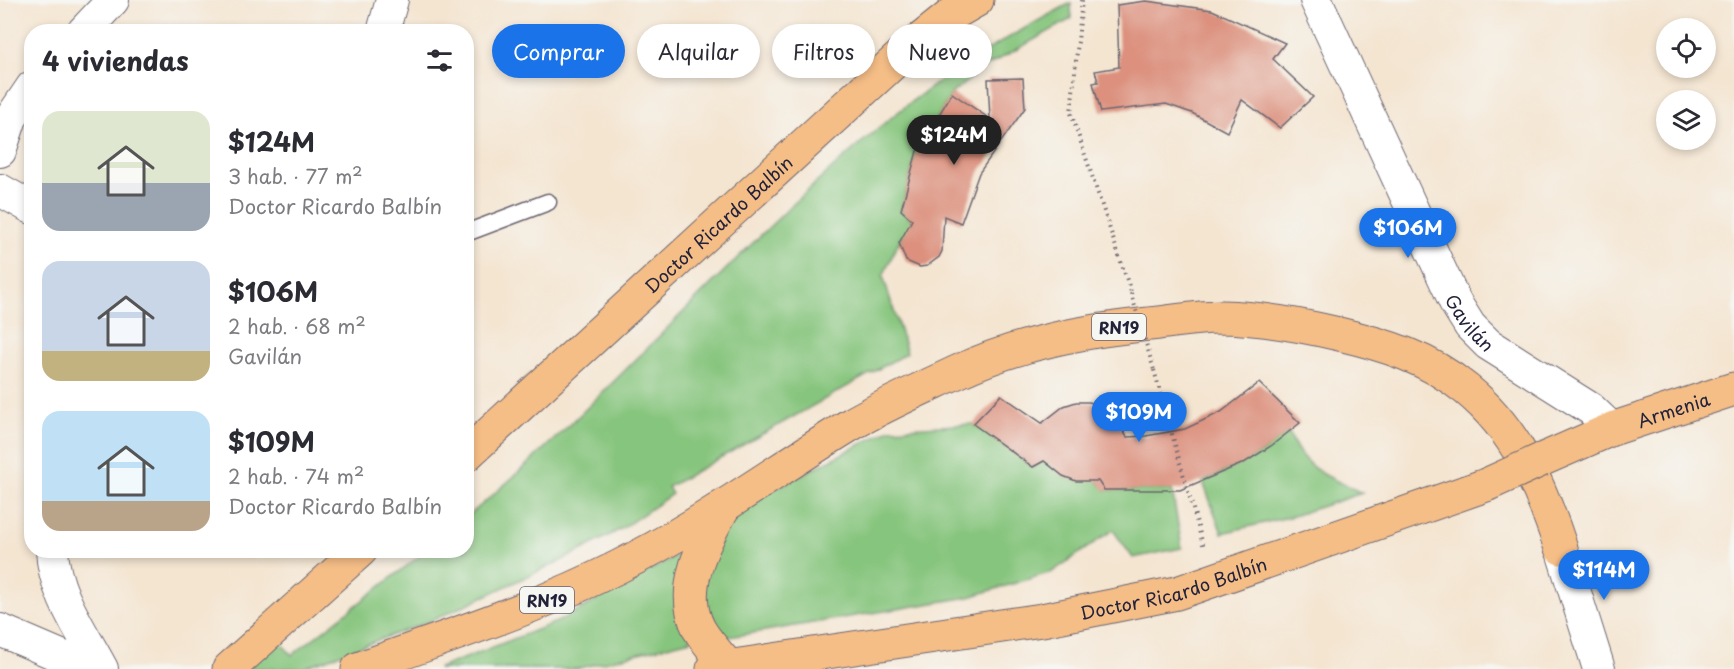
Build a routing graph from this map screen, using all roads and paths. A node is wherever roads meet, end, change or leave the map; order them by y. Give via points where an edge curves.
1 (113, 0) edge
2 (392, 0) edge
3 (977, 0) edge
4 (1082, 0) edge
5 (1316, 0) edge
6 (90, 24) edge
7 (385, 24) edge
8 (24, 98) edge
9 (0, 152) edge
10 (0, 190) edge
11 (548, 202) dead end
12 (24, 204) edge
13 (474, 230) edge
14 (1734, 389) edge
15 (1612, 429) junction
16 (474, 448) edge
17 (1529, 452) junction
18 (725, 505) junction
19 (1561, 548) joint
20 (1205, 552) dead end
21 (52, 558) edge
22 (352, 558) edge
23 (0, 630) edge
24 (720, 667) edge
25 (92, 669) edge
26 (102, 669) edge
27 (229, 669) edge
28 (358, 669) edge
29 (1599, 669) edge

1 - 6 street
2 - 7 street
3 - 16 main road, Doctor Ricardo Balbín via 904,52
4 - 20 path, bridge via 1071,113 1131,293
5 - 15 street, Gavilán via 1455,302 1470,326 1488,344 1592,409
8 - 9 street via 10,118
10 - 12 street
11 - 13 lane
14 - 15 main road, Armenia
15 - 17 main road, Doctor Ricardo Balbín
17 - 18 main road, RN19 via 1468,390 1411,354 1312,328 1219,317 1071,335 987,360 853,423
17 - 19 main road
17 - 24 main road, Doctor Ricardo Balbín, bridge via 1486,485 1177,593 1042,620
18 - 24 main road via 699,555 693,588 698,627
18 - 28 main road, RN19 via 621,566 552,598
19 - 29 street
21 - 26 street via 61,593
22 - 27 main road
23 - 25 street

